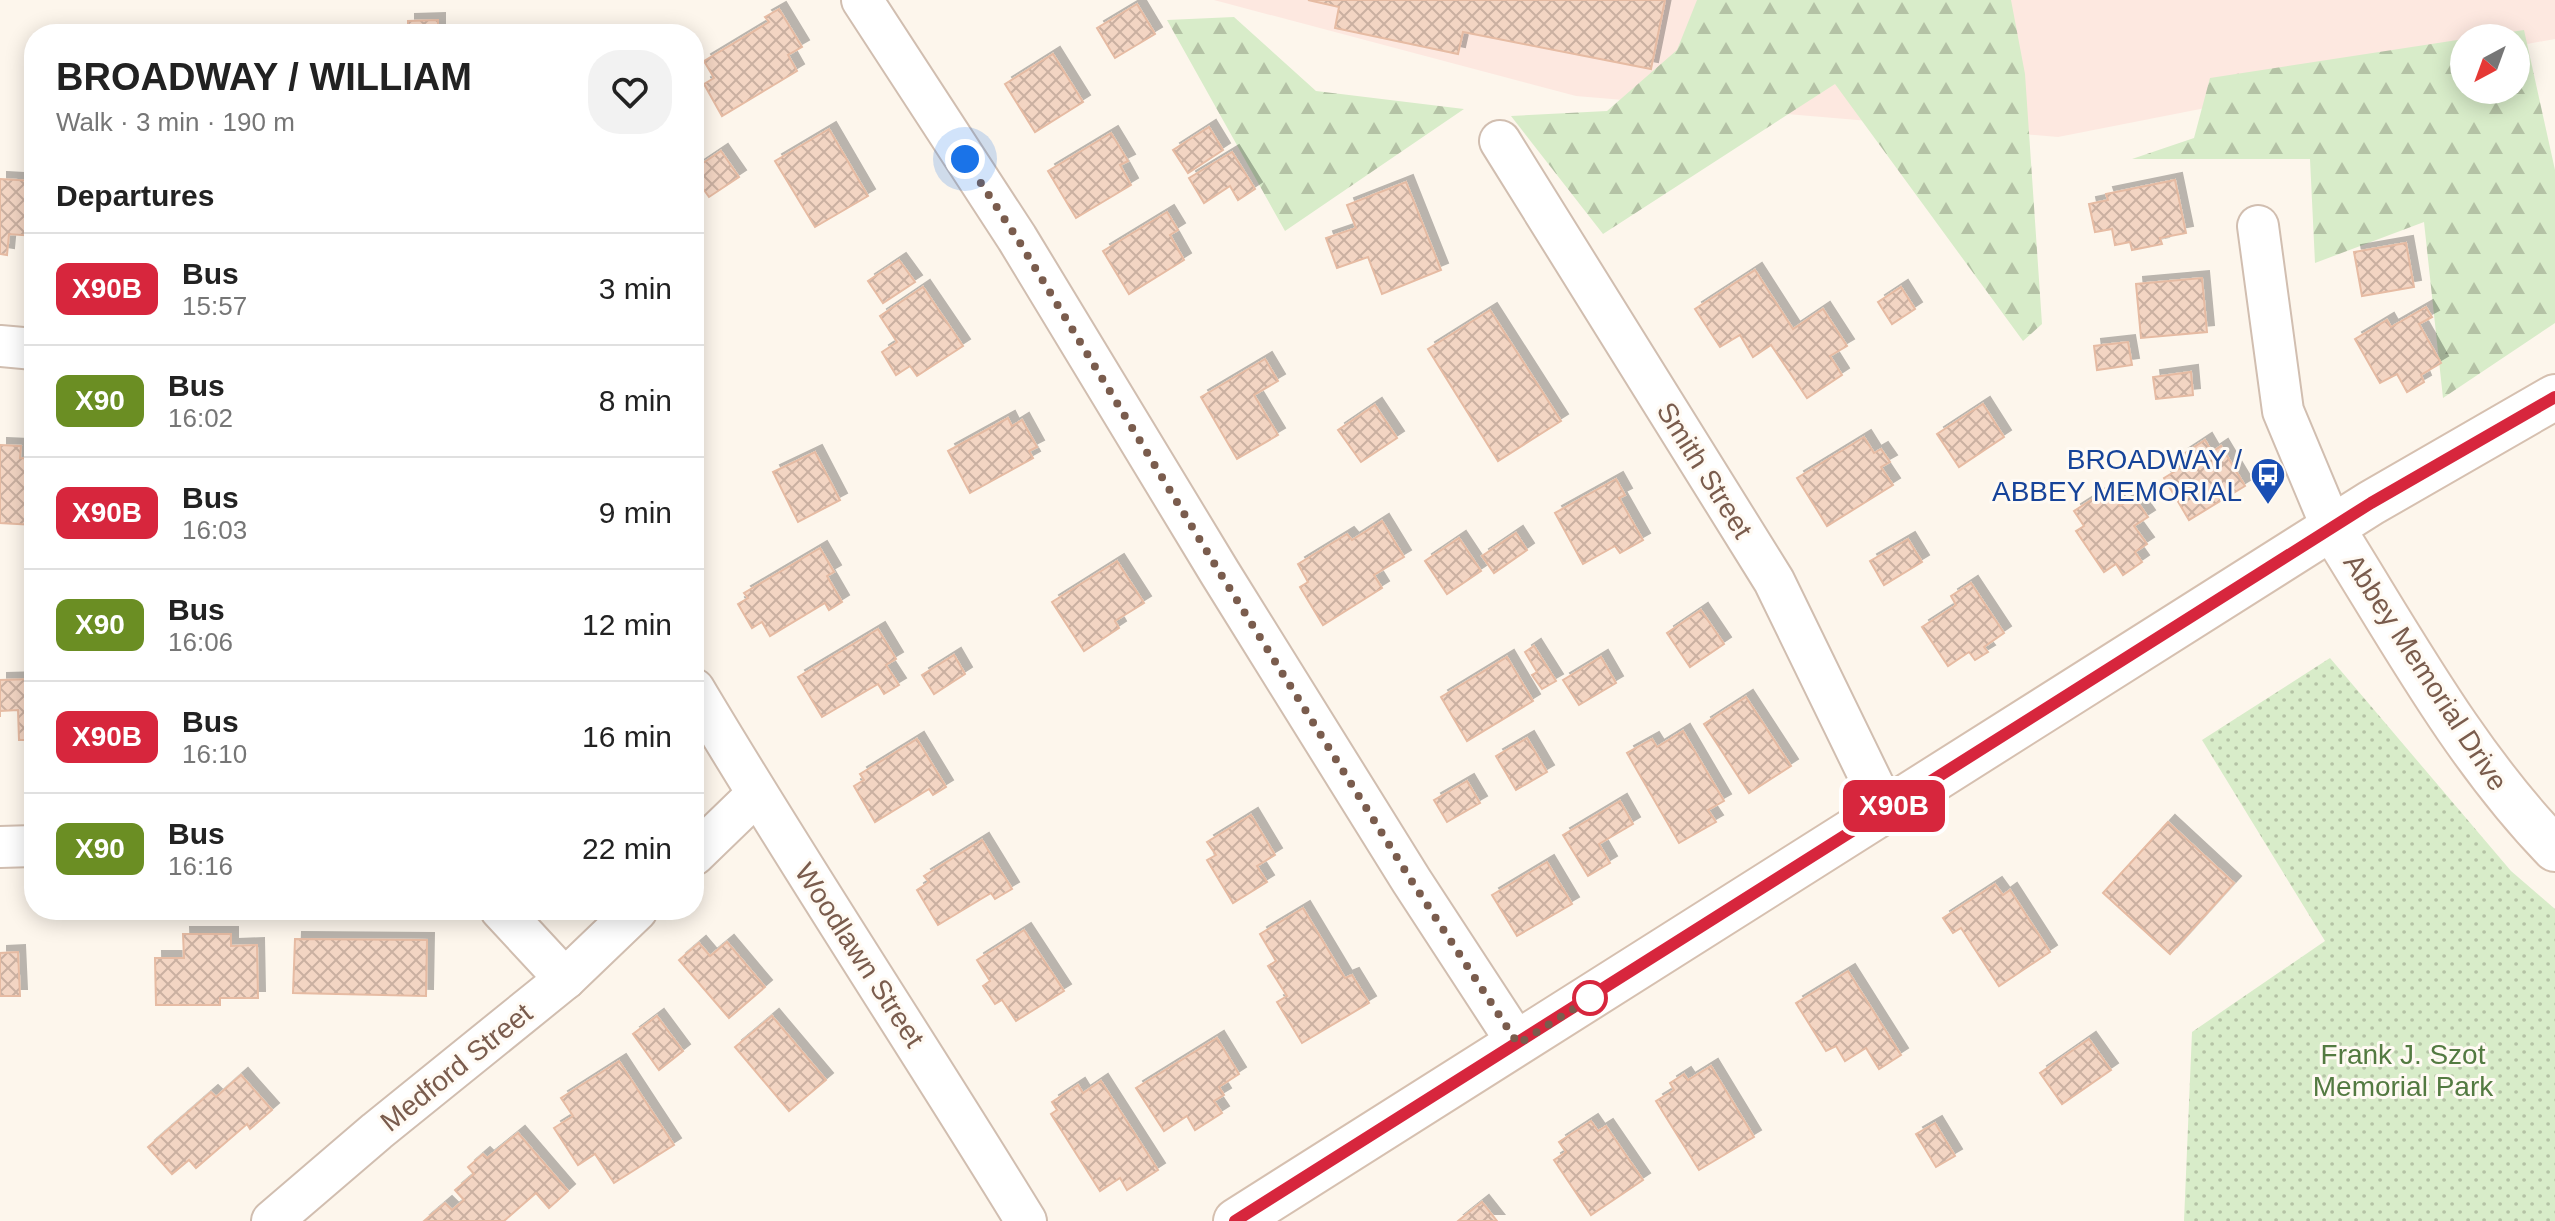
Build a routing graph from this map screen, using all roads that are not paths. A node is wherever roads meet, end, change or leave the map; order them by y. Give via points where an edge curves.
1 (862, 0) edge
2 (1500, 141) dead end
3 (2258, 226) dead end
4 (0, 346) edge
5 (24, 348) edge
6 (2552, 400) edge
7 (2332, 528) junction
8 (704, 706) edge
9 (757, 794) junction
10 (1886, 811) junction
11 (704, 845) edge
12 (24, 846) edge
13 (0, 847) edge
14 (2555, 849) edge
15 (510, 920) edge
16 (627, 920) edge
17 (565, 979) junction
18 (1518, 1044) junction
19 (272, 1221) edge
20 (1026, 1221) edge
21 (1236, 1221) edge

1 - 18 street via 1017,238 1411,880
2 - 10 street, Smith Street via 1774,581
3 - 7 street via 2283,411
4 - 5 street
6 - 7 main road
7 - 10 main road
7 - 14 main road, Abbey Memorial Drive via 2456,726
8 - 9 street, Woodlawn Street
9 - 11 street
9 - 20 street, Woodlawn Street
10 - 18 main road
12 - 13 street
15 - 17 street
16 - 17 street, Medford Street
17 - 19 street, Medford Street
18 - 21 main road

